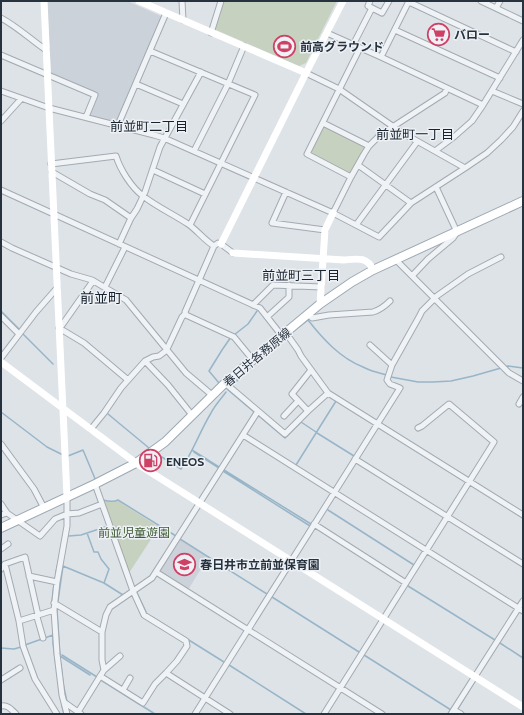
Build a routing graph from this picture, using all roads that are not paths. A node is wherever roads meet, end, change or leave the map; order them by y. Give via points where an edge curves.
1 (44, 1) edge
2 (138, 1) edge
3 (182, 1) edge
4 (221, 1) edge
5 (343, 1) edge
6 (370, 1) edge
7 (389, 1) edge
8 (409, 1) edge
9 (481, 1) edge
10 (500, 1) edge
11 (372, 8) junction
12 (496, 8) junction
13 (166, 13) junction
14 (1, 18) edge
15 (183, 20) junction
16 (523, 21) edge
17 (395, 30) junction
18 (211, 33) junction
19 (327, 33) junction
20 (523, 40) edge
21 (353, 45) junction
22 (244, 46) junction
23 (360, 48) junction
24 (46, 50) junction
25 (150, 51) junction
26 (516, 52) junction
27 (1, 55) edge
28 (381, 57) junction
29 (201, 72) junction
30 (306, 73) junction
31 (48, 75) junction
32 (500, 78) junction
33 (136, 84) junction
34 (228, 84) junction
35 (447, 88) junction
36 (339, 90) junction
37 (1, 91) edge
38 (492, 91) junction
39 (21, 98) junction
40 (183, 104) junction
41 (523, 104) edge
42 (483, 105) junction
43 (49, 108) junction
44 (523, 111) edge
45 (86, 117) junction
46 (1, 121) edge
47 (323, 123) junction
48 (118, 125) junction
49 (393, 127) junction
50 (164, 138) junction
51 (417, 142) junction
52 (369, 146) junction
53 (194, 151) junction
54 (435, 151) junction
55 (221, 163) junction
56 (51, 164) junction
57 (358, 165) junction
58 (465, 168) junction
59 (153, 170) junction
60 (52, 172) junction
61 (351, 177) junction
62 (254, 178) junction
63 (385, 184) junction
64 (436, 187) junction
65 (1, 190) edge
66 (286, 192) junction
67 (205, 194) junction
68 (143, 196) junction
69 (523, 201) edge
70 (411, 203) junction
71 (333, 213) junction
72 (53, 215) junction
73 (131, 218) junction
74 (190, 225) junction
75 (356, 225) junction
76 (325, 230) junction
77 (456, 232) junction
78 (1, 242) edge
79 (119, 244) junction
80 (217, 245) junction
81 (125, 247) junction
82 (233, 253) joint
83 (501, 257) dead end
84 (323, 258) junction
85 (396, 259) junction
86 (56, 268) junction
87 (373, 270) junction
88 (412, 276) junction
89 (198, 280) junction
90 (93, 281) junction
91 (289, 286) junction
92 (105, 287) junction
93 (321, 287) junction
94 (57, 288) junction
95 (435, 298) junction
96 (390, 301) dead end
97 (320, 304) junction
98 (253, 305) junction
99 (185, 314) junction
100 (308, 314) junction
101 (1, 316) edge
102 (267, 317) junction
103 (60, 328) junction
104 (19, 334) junction
105 (284, 334) junction
106 (370, 345) dead end
107 (167, 349) junction
108 (1, 358) edge
109 (253, 360) junction
110 (1, 362) edge
111 (145, 362) junction
112 (392, 365) junction
113 (311, 370) junction
114 (128, 380) junction
115 (523, 381) edge
116 (225, 383) junction
117 (328, 393) junction
118 (212, 395) junction
119 (523, 397) edge
120 (298, 400) junction
121 (519, 404) dead end
122 (63, 408) junction
123 (258, 411) junction
124 (308, 411) junction
125 (192, 415) junction
126 (284, 416) dead end
127 (377, 423) junction
128 (418, 428) dead end
129 (91, 429) junction
130 (243, 435) junction
131 (1, 444) edge
132 (355, 459) junction
133 (136, 463) junction
134 (470, 481) junction
135 (95, 484) junction
136 (335, 492) junction
137 (67, 497) junction
138 (200, 503) junction
139 (1, 504) edge
140 (102, 504) junction
141 (44, 508) junction
142 (7, 513) junction
143 (67, 514) junction
144 (1, 515) edge
145 (523, 515) edge
146 (448, 517) junction
147 (18, 520) junction
148 (314, 524) junction
149 (1, 528) edge
150 (8, 544) dead end
151 (1, 549) edge
152 (427, 550) junction
153 (292, 561) junction
154 (5, 564) junction
155 (523, 564) edge
156 (1, 569) edge
157 (156, 572) junction
158 (29, 576) junction
159 (57, 582) junction
160 (406, 582) junction
161 (133, 591) junction
162 (523, 601) edge
163 (54, 603) junction
164 (521, 609) edge
165 (54, 610) junction
166 (38, 615) junction
167 (384, 619) junction
168 (19, 621) junction
169 (248, 629) junction
170 (102, 632) junction
171 (43, 638) dead end
172 (120, 656) dead end
173 (20, 668) dead end
174 (104, 670) junction
175 (166, 674) junction
176 (100, 676) junction
177 (475, 676) junction
178 (130, 678) dead end
179 (1, 680) edge
180 (340, 688) junction
181 (123, 690) junction
182 (205, 698) junction
183 (64, 702) junction
184 (1, 706) edge
185 (523, 707) edge
186 (453, 712) edge
187 (80, 713) edge
188 (16, 714) edge
189 (57, 714) edge
190 (67, 714) edge
191 (195, 714) edge
192 (230, 714) edge
193 (324, 714) edge
194 (382, 714) edge
195 (461, 714) edge

1 - 24 street
2 - 13 street
3 - 15 street
4 - 18 street
5 - 19 street
6 - 11 street via 368,6
7 - 11 street via 382,13
8 - 17 street
8 - 26 street
9 - 12 street
10 - 12 street
11 - 21 street
12 - 16 street
13 - 15 street
13 - 25 street
14 - 24 street
15 - 18 street
17 - 28 street
17 - 32 street
18 - 22 street
19 - 21 street
19 - 30 street
20 - 26 street
21 - 23 street
22 - 30 street
22 - 34 street
23 - 28 street
23 - 36 street
24 - 31 street
25 - 29 street
25 - 33 street
26 - 32 street
27 - 31 street
28 - 35 street
29 - 34 street
29 - 40 street
30 - 36 street
30 - 62 street
31 - 43 street
31 - 45 street via 95,95
32 - 38 street
33 - 40 street
33 - 48 street
34 - 53 street
34 - 55 street via 255,95
35 - 42 street
35 - 49 street via 444,93
36 - 47 street
36 - 49 street
37 - 39 street
38 - 41 street
38 - 42 street
39 - 43 street
39 - 46 street
40 - 50 street
42 - 54 street via 466,126
43 - 45 street
43 - 56 street
44 - 58 street via 501,140
45 - 48 street
47 - 52 street
47 - 61 street via 307,154
48 - 50 street
49 - 51 street
49 - 52 street
50 - 53 street
50 - 59 street
51 - 54 street
51 - 63 street
52 - 57 street
53 - 55 street
54 - 58 street
55 - 62 street
55 - 67 street
56 - 60 street
56 - 68 street via 116,156 133,187
57 - 61 street
57 - 63 street
58 - 64 street
59 - 67 street
59 - 68 street
60 - 72 street
60 - 73 street via 105,200
61 - 71 street
62 - 66 street
62 - 80 street
63 - 70 street
63 - 75 street
64 - 70 street
64 - 77 street
65 - 72 street
66 - 71 street
66 - 76 street via 272,223
67 - 74 street
68 - 73 street
68 - 74 street
69 - 77 main road, 春日井各務原線
70 - 75 street via 378,237
71 - 75 street
71 - 76 street
72 - 79 street
72 - 86 street
73 - 79 street
74 - 80 street via 208,242
76 - 84 street
77 - 85 main road, 春日井各務原線
77 - 88 street via 453,238
78 - 86 street
79 - 81 street
80 - 82 street
80 - 89 street
81 - 89 street
81 - 92 street
82 - 84 street
83 - 95 street via 468,274
84 - 87 street via 361,259
84 - 93 street
85 - 87 main road, 春日井各務原線
85 - 88 street
86 - 90 street
86 - 94 street
87 - 97 main road, 春日井各務原線
88 - 95 street
89 - 98 street
89 - 99 street
90 - 92 street
90 - 103 street
91 - 93 street
91 - 98 street via 273,285
91 - 102 street via 289,297
92 - 107 street via 126,300
93 - 97 street
94 - 103 street
94 - 104 street
95 - 112 street via 422,311
95 - 115 street via 509,373
96 - 100 street via 383,308 373,312 312,318
97 - 100 main road, 春日井各務原線
98 - 102 street via 260,308
99 - 107 street
99 - 109 street via 234,337
100 - 105 main road, 春日井各務原線
101 - 104 street
102 - 105 street
103 - 114 street via 84,343
103 - 122 street
104 - 108 street
105 - 109 main road, 春日井各務原線
105 - 113 street
106 - 112 street
107 - 111 street
107 - 118 street via 186,373
109 - 116 main road, 春日井各務原線
110 - 122 street
111 - 114 street
111 - 125 street
112 - 127 street via 387,380 400,388
113 - 117 street
113 - 120 street via 292,394
114 - 129 street
116 - 118 main road, 春日井各務原線
116 - 123 street
117 - 124 street
117 - 127 street
118 - 125 main road, 春日井各務原線
119 - 121 street
120 - 124 street
120 - 126 street
122 - 129 street
122 - 137 street
123 - 124 street via 285,434
123 - 130 street
125 - 133 main road, 春日井各務原線 via 165,442
127 - 132 street
127 - 134 street
128 - 134 street via 449,404 494,442
129 - 133 street
130 - 136 street
130 - 138 street
131 - 141 street via 34,489
132 - 136 street
132 - 146 street
133 - 135 main road, 春日井各務原線
133 - 138 street
134 - 145 street
134 - 146 street
135 - 137 main road, 春日井各務原線
135 - 140 street
136 - 148 street
136 - 152 street
137 - 141 main road, 春日井各務原線
137 - 143 street
138 - 153 street
138 - 157 street
139 - 142 street
140 - 143 street via 79,513
140 - 161 street
141 - 147 main road, 春日井各務原線
142 - 144 street
142 - 147 street
143 - 147 street via 55,519 40,536
143 - 159 street
146 - 152 street
146 - 155 street
147 - 149 main road, 春日井各務原線
148 - 153 street
148 - 160 street
150 - 151 street
152 - 160 street
152 - 164 street
153 - 167 street
153 - 169 street
154 - 156 street
154 - 158 street via 25,557
154 - 168 street
157 - 161 street via 152,578
157 - 169 street
158 - 159 street
158 - 166 street
159 - 163 street
160 - 167 street
161 - 170 street via 110,607
161 - 175 street via 144,615 186,641 187,646
162 - 164 street
163 - 165 street
163 - 170 street
164 - 177 street
165 - 166 street
165 - 183 street
166 - 168 street
166 - 171 street
167 - 177 street
167 - 180 street
168 - 189 street via 23,646 35,680
169 - 180 street
169 - 182 street
170 - 174 street
172 - 174 street
173 - 179 street
174 - 176 street
175 - 181 street via 155,684 143,703
175 - 182 street
176 - 181 street
176 - 187 street
177 - 185 street
177 - 186 street
178 - 181 street
180 - 193 street
180 - 194 street
182 - 191 street
182 - 192 street
183 - 187 street
183 - 190 street
184 - 188 street via 11,709
186 - 195 street

